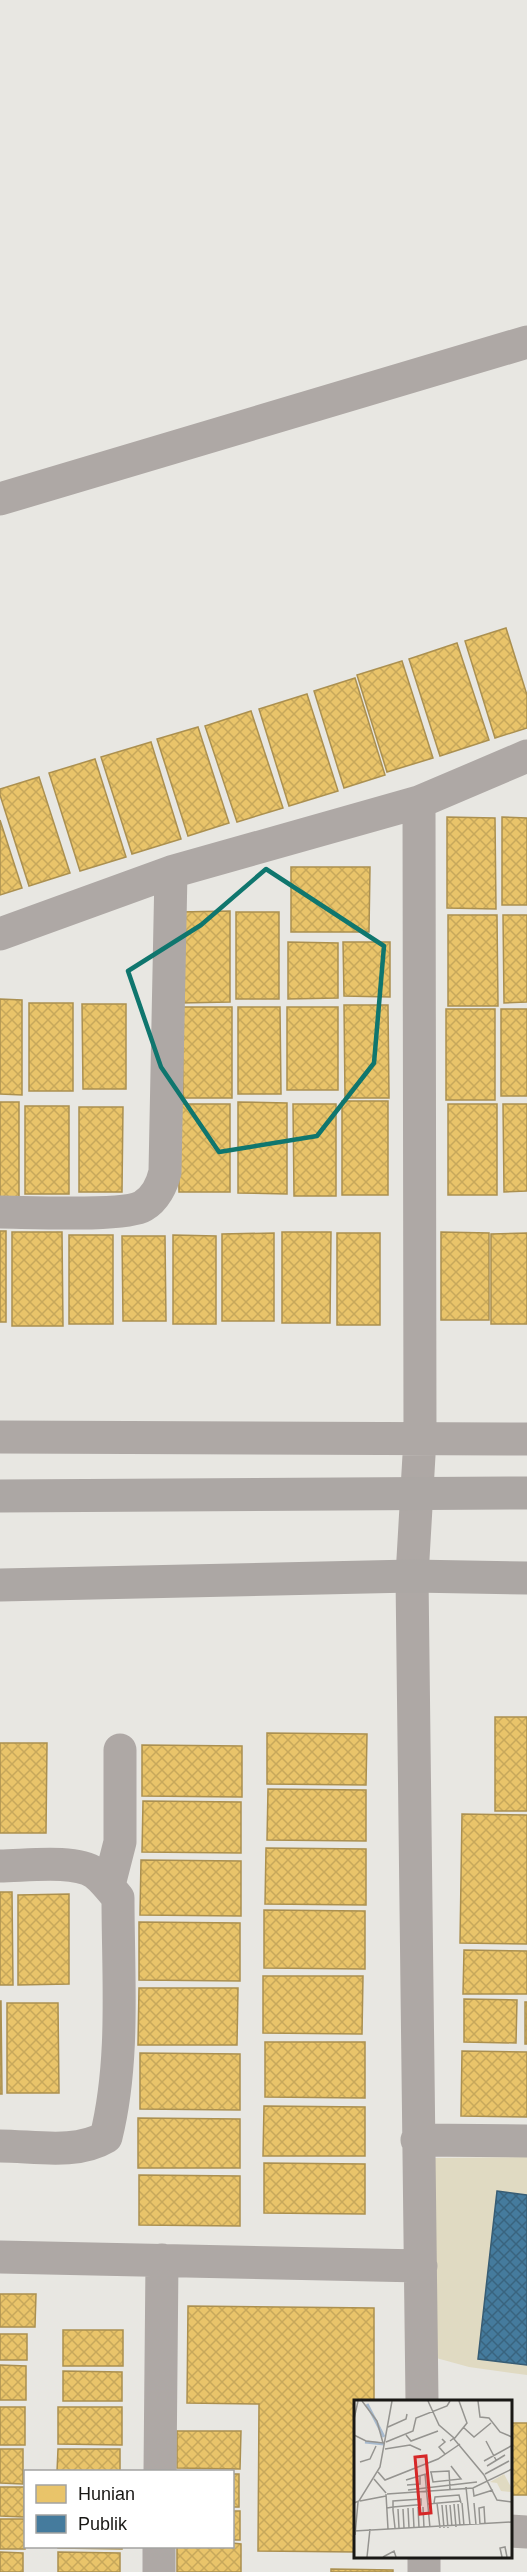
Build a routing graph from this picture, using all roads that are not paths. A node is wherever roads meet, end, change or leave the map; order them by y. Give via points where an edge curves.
1 (527, 342) edge
2 (0, 499) edge
3 (527, 756) edge
4 (419, 802) junction
5 (171, 872) junction
6 (0, 934) edge
7 (0, 1212) edge
8 (0, 1437) edge
9 (420, 1438) junction
10 (527, 1439) edge
11 (417, 1493) junction
12 (527, 1493) edge
13 (0, 1496) edge
14 (412, 1576) junction
15 (527, 1578) edge
16 (0, 1585) edge
17 (120, 1750) dead end
18 (0, 1866) edge
19 (109, 1885) junction
20 (417, 2140) junction
21 (527, 2141) edge
22 (0, 2145) edge
23 (0, 2257) edge
24 (162, 2260) junction
25 (421, 2266) junction
26 (422, 2400) edge
27 (160, 2470) edge
28 (512, 2531) edge
29 (527, 2532) edge
30 (159, 2548) edge
31 (159, 2572) edge

1 - 2 street
3 - 4 street
4 - 5 street
4 - 9 street
5 - 6 street
5 - 7 street via 165,1172 155,1196 142,1207 114,1212
8 - 9 street
9 - 10 street
9 - 11 street
11 - 12 street
11 - 13 street
11 - 14 street
14 - 15 street
14 - 16 street
14 - 20 street
17 - 19 street via 120,1842
18 - 19 street via 72,1866 95,1873
19 - 22 street via 118,1898 118,2052 106,2137 92,2146
20 - 21 street
20 - 25 street
23 - 24 street
24 - 25 street
24 - 27 street
25 - 26 street
28 - 29 street
30 - 31 street

